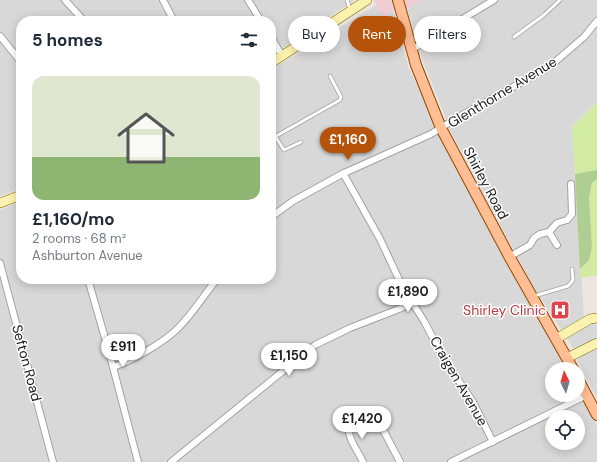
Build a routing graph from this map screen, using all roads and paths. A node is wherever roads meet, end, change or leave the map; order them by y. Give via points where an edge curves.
1 (66, 0) edge
2 (163, 0) edge
3 (248, 0) edge
4 (347, 0) edge
5 (367, 0) edge
6 (398, 0) edge
7 (494, 0) edge
8 (560, 0) edge
9 (351, 10) junction
10 (80, 16) edge
11 (171, 16) edge
12 (258, 16) edge
13 (597, 21) edge
14 (0, 36) edge
15 (514, 37) dead end
16 (276, 46) edge
17 (411, 50) junction
18 (16, 56) edge
19 (282, 56) junction
20 (276, 60) edge
21 (330, 76) dead end
22 (441, 128) junction
23 (276, 135) edge
24 (276, 138) edge
25 (301, 142) dead end
26 (343, 174) junction
27 (571, 184) dead end
28 (16, 197) edge
29 (0, 203) edge
30 (276, 213) edge
31 (549, 232) junction
32 (557, 245) dead end
33 (509, 257) junction
34 (0, 263) edge
35 (572, 269) dead end
36 (89, 284) edge
37 (213, 284) edge
38 (532, 297) junction
39 (412, 303) junction
40 (597, 318) edge
41 (556, 339) junction
42 (597, 343) edge
43 (567, 358) junction
44 (569, 362) edge
45 (113, 367) junction
46 (585, 391) edge
47 (587, 395) junction
48 (597, 415) edge
49 (493, 442) junction
50 (53, 462) edge
51 (138, 462) edge
52 (171, 462) edge
53 (363, 462) edge
54 (400, 462) edge
55 (451, 462) edge

1 - 10 street
2 - 11 street
3 - 12 street
4 - 9 lane
5 - 9 street
6 - 17 main road, Shirley Road
7 - 17 street
8 - 15 lane
9 - 19 street
13 - 22 street, Glenthorne Avenue via 584,37 549,67
14 - 18 street
16 - 19 street
17 - 22 main road, Shirley Road
19 - 20 street
21 - 23 lane via 341,97 340,100
22 - 26 street, Glenthorne Avenue
22 - 33 main road, Shirley Road
24 - 25 lane via 284,150
26 - 30 street, Glenthorne Avenue
26 - 39 street, Craigen Avenue
27 - 31 street via 572,214 567,220 557,223
28 - 29 street
31 - 32 street
31 - 33 street via 540,234 530,244
33 - 38 main road, Shirley Road
34 - 50 street, Sefton Road
35 - 38 lane via 573,280 568,286
36 - 45 street
37 - 45 street via 173,333
38 - 41 main road, Shirley Road
39 - 49 street, Craigen Avenue via 448,366 473,402
39 - 52 street via 314,345
40 - 41 street via 590,319
41 - 43 main road, Shirley Road
42 - 43 street
43 - 44 main road, Shirley Road
45 - 51 street
46 - 47 main road
47 - 48 main road
47 - 49 street
49 - 55 street
53 - 54 street via 349,430 353,420 365,415 378,420

